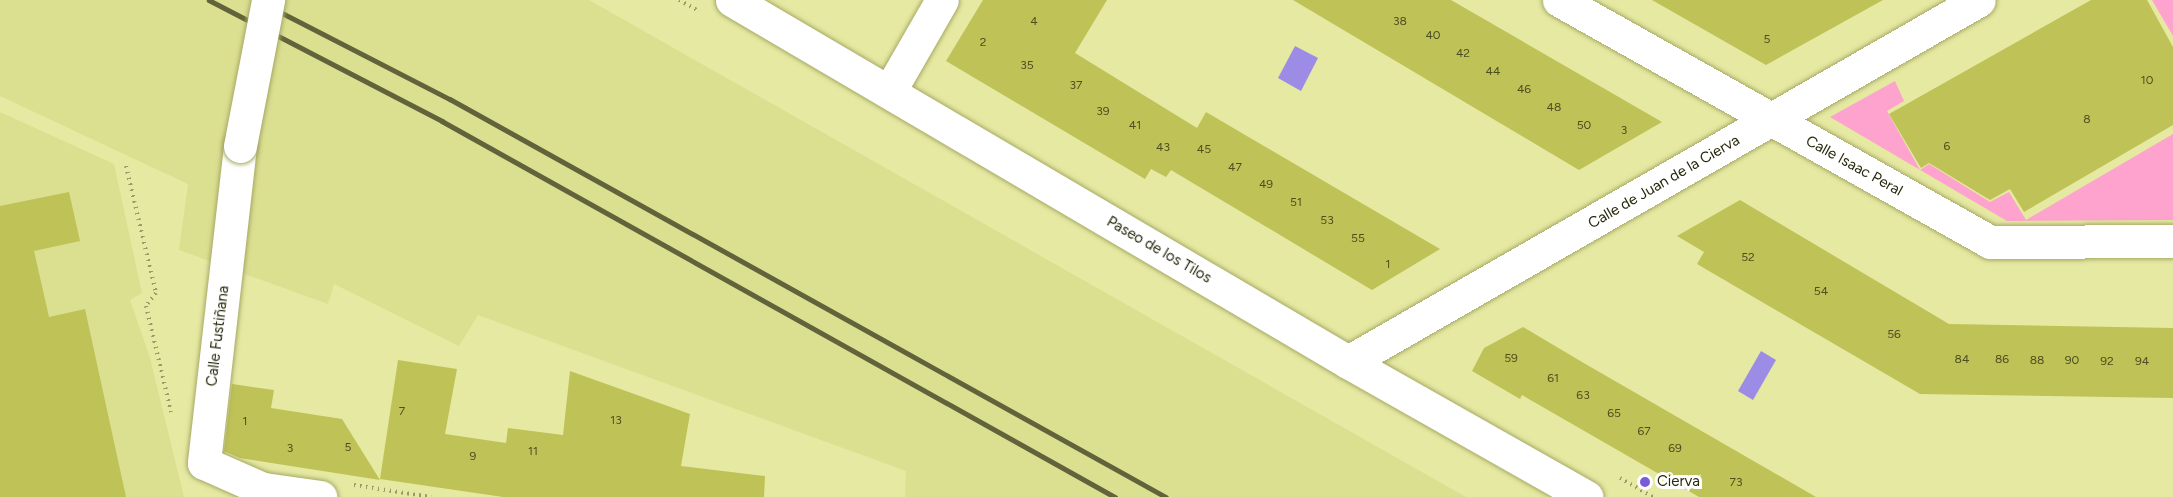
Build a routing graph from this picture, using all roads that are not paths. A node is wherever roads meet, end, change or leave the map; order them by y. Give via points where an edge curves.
1 (268, 0) edge
2 (732, 0) edge
3 (942, 0) edge
4 (1559, 0) edge
5 (1979, 0) edge
6 (889, 92) junction
7 (1772, 120) junction
8 (2173, 241) edge
9 (1348, 362) junction
10 (262, 493) edge
11 (321, 497) edge
12 (1587, 497) edge

1 - 10 street, Calle Fustiñana, bridge via 240,146 204,463
2 - 6 street, Paseo de los Tilos
3 - 6 street
4 - 7 street, Calle Isaac Peral
5 - 7 street, Calle de Juan de la Cierva
6 - 9 street, Paseo de los Tilos
7 - 8 street, Calle Isaac Peral via 1990,242
7 - 9 street, Calle de Juan de la Cierva
9 - 12 street, Paseo de los Tilos
10 - 11 street, Calle Fustiñana

